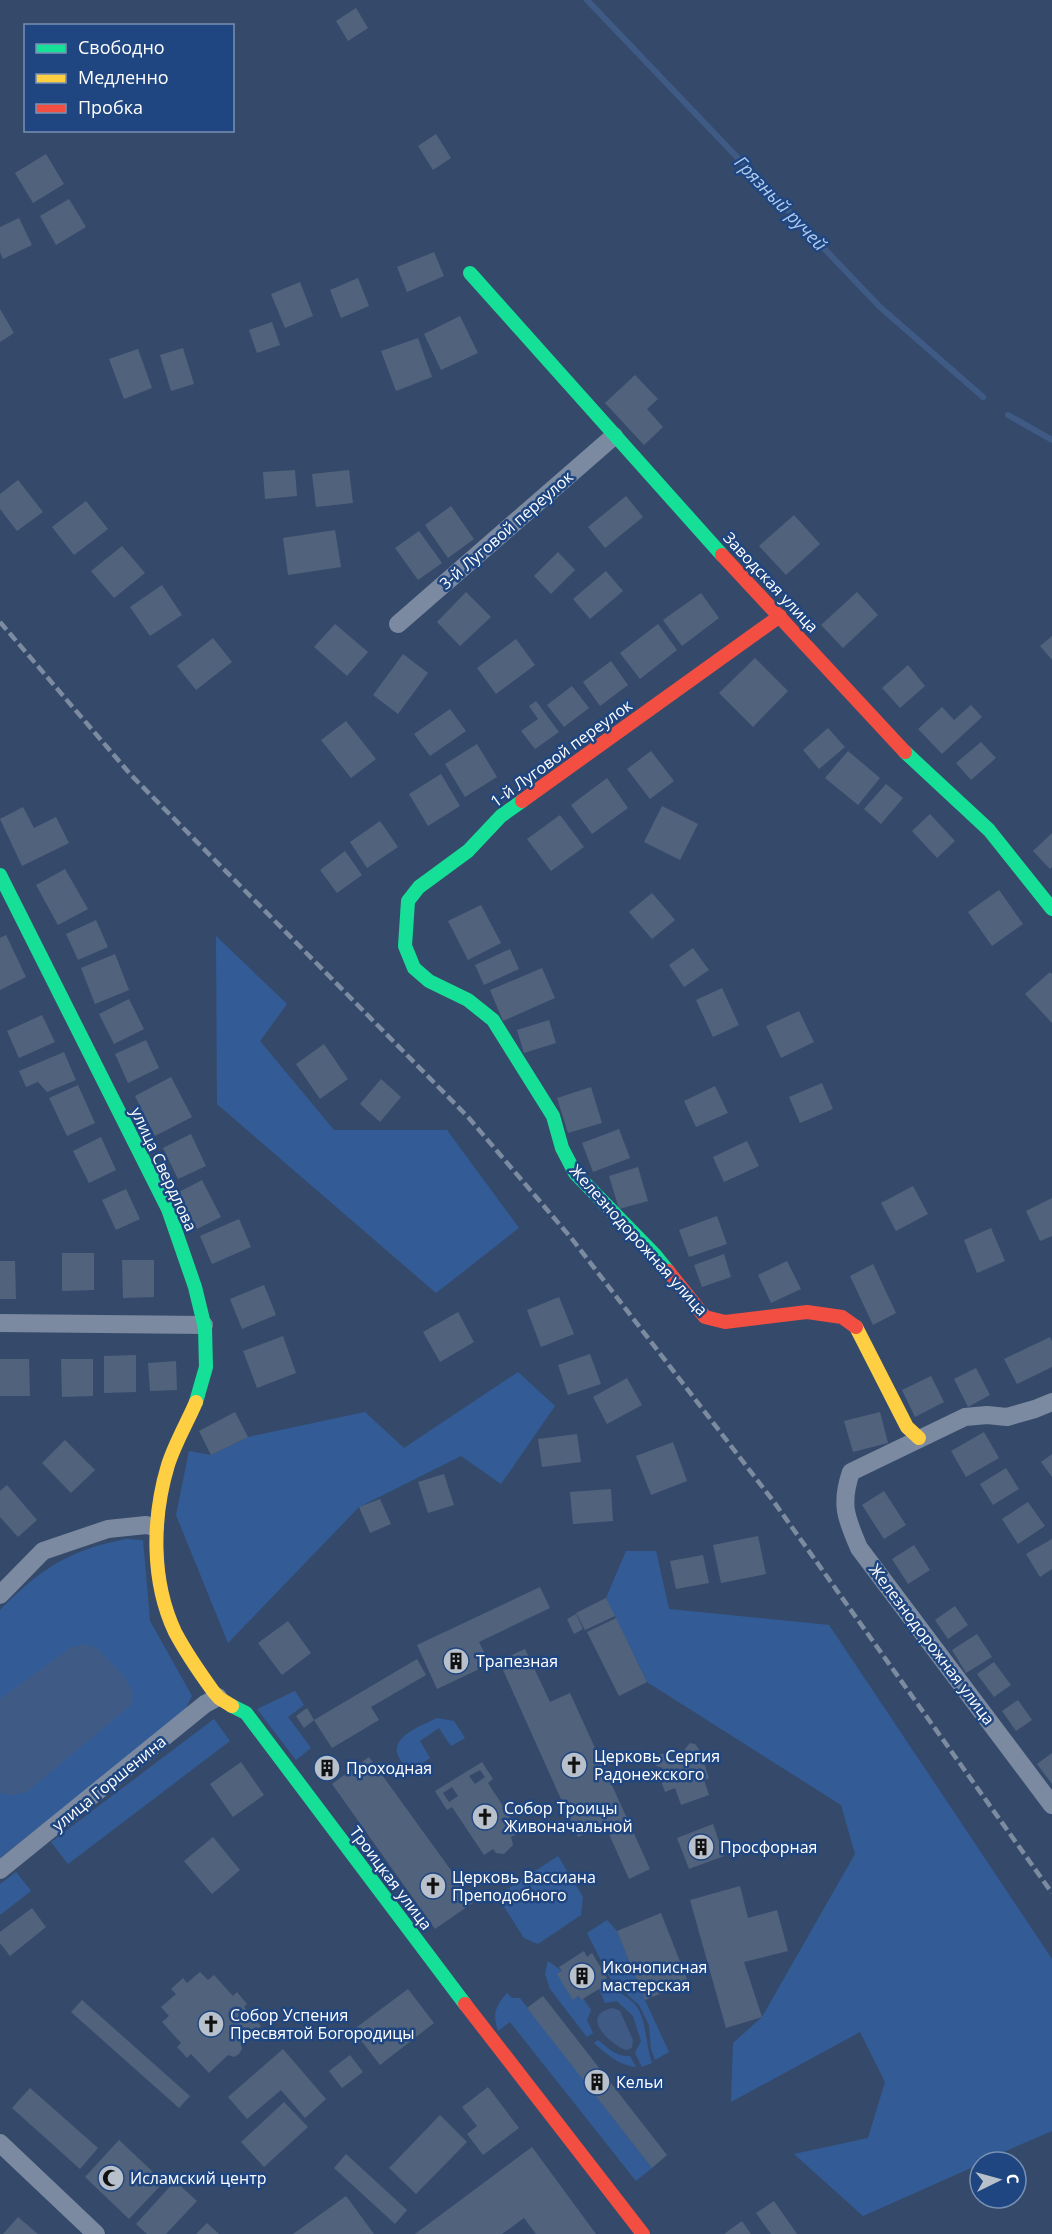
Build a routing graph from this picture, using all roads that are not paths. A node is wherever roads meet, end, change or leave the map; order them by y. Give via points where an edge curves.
1 (470, 273) dead end
2 (614, 436) junction
3 (780, 616) junction
4 (398, 624) dead end
5 (0, 876) edge
6 (1052, 909) edge
7 (405, 946) joint
8 (0, 1323) edge
9 (204, 1325) junction
10 (1052, 1402) edge
11 (920, 1438) junction
12 (155, 1527) junction
13 (0, 1595) edge
14 (218, 1697) junction
15 (1052, 1804) edge
16 (0, 1870) edge
17 (0, 2143) edge
18 (96, 2234) edge
19 (643, 2234) edge

1 - 2 street, Заводская улица
2 - 3 street, Заводская улица
2 - 4 street, 3-й Луговой переулок
3 - 6 street, Заводская улица via 912,759 989,830
3 - 7 street, 1-й Луговой переулок via 501,816 468,851 419,886 408,901
5 - 9 street, улица Свердлова via 168,1209 189,1266
7 - 11 street, Железнодорожная улица via 414,968 429,981 468,1000 493,1020 554,1116 562,1148 575,1173 655,1255 705,1317 725,1322 807,1312 843,1317 857,1328 907,1428
8 - 9 street
9 - 12 street, улица Свердлова via 206,1369 168,1464
10 - 11 street via 1008,1417 965,1417
11 - 15 street, Железнодорожная улица via 851,1472 845,1490 846,1519 859,1548
12 - 13 street via 108,1528 43,1551
12 - 14 street, Троицкая улица via 159,1577 175,1632
14 - 16 street, улица Горшенина
14 - 19 street, Троицкая улица via 246,1713
17 - 18 street

